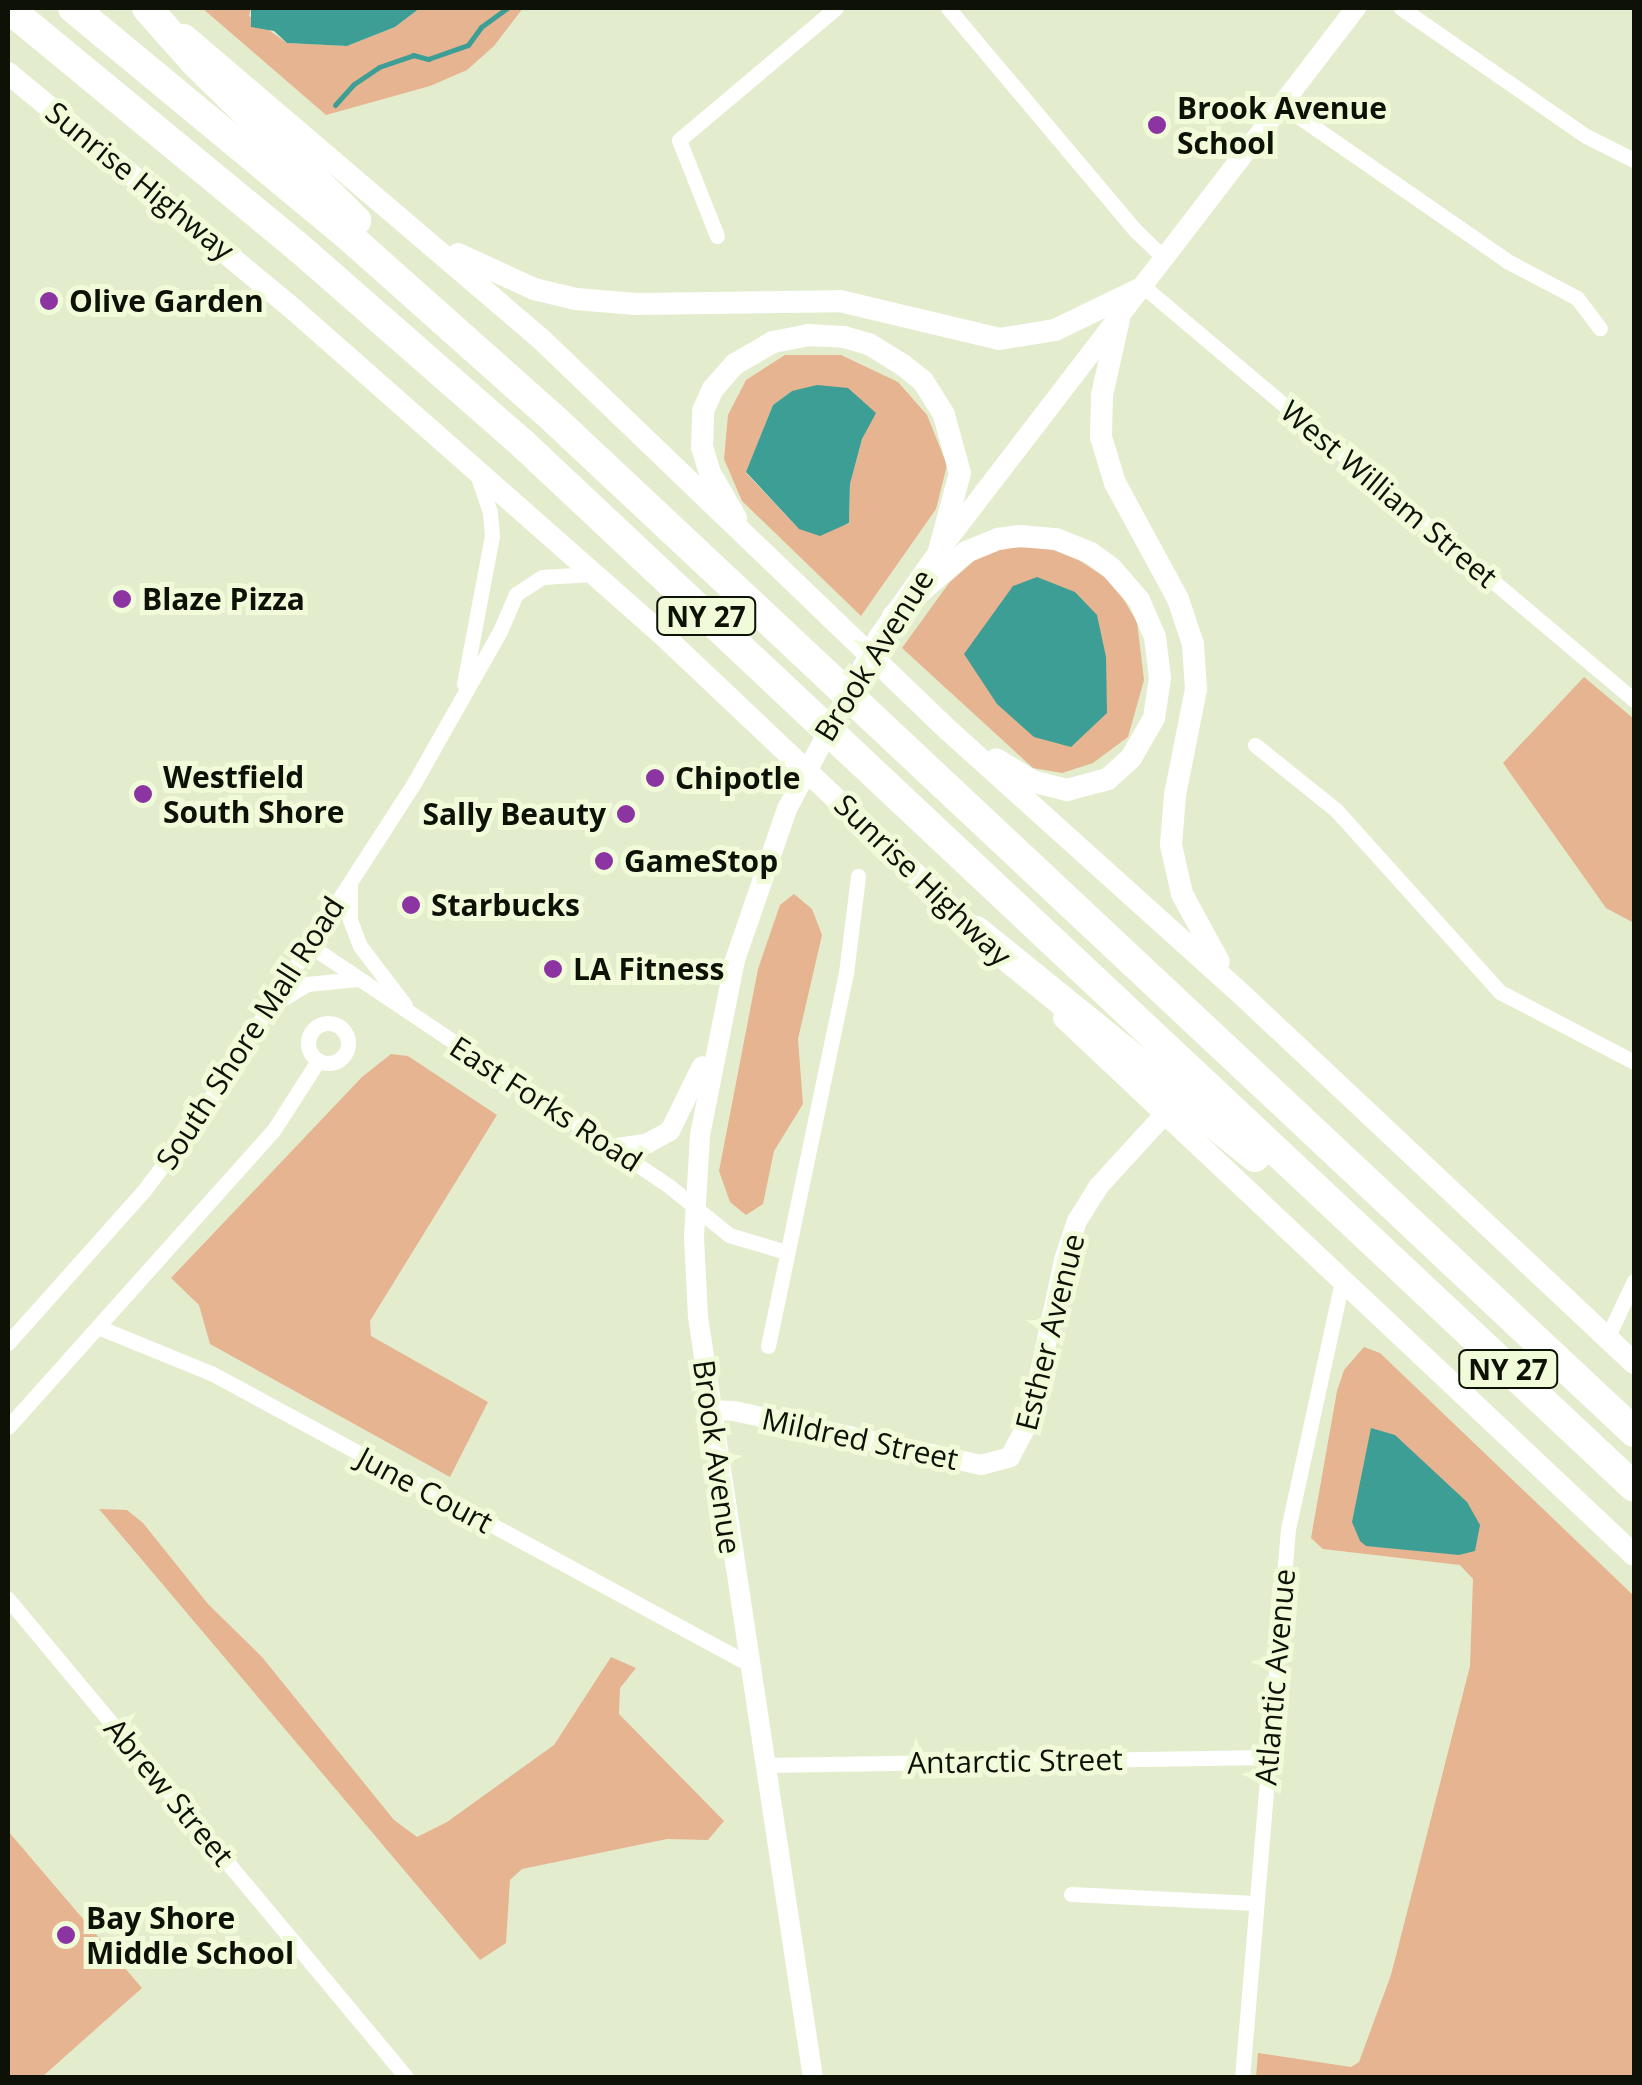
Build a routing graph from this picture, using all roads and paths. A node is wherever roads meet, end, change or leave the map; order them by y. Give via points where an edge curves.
1 (8, 8) edge
2 (73, 8) edge
3 (149, 8) edge
4 (836, 8) edge
5 (948, 8) edge
6 (1356, 8) edge
7 (1401, 8) edge
8 (8, 73) edge
9 (1282, 105) junction
10 (1634, 160) edge
11 (717, 236) dead end
12 (430, 240) junction
13 (1166, 259) junction
14 (1144, 287) junction
15 (1119, 319) junction
16 (444, 320) junction
17 (1600, 328) dead end
18 (475, 468) junction
19 (757, 550) junction
20 (938, 551) junction
21 (594, 574) junction
22 (893, 616) junction
23 (1634, 700) edge
24 (460, 701) junction
25 (947, 729) junction
26 (1255, 745) dead end
27 (858, 876) dead end
28 (350, 880) junction
29 (976, 931) junction
30 (309, 945) junction
31 (358, 979) junction
32 (1237, 990) junction
33 (270, 1007) junction
34 (418, 1020) junction
35 (719, 1028) junction
36 (318, 1061) dead end
37 (1634, 1062) edge
38 (1166, 1114) junction
39 (612, 1149) junction
40 (695, 1207) junction
41 (1382, 1250) junction
42 (786, 1252) junction
43 (1342, 1281) junction
44 (1634, 1281) edge
45 (98, 1327) junction
46 (1607, 1338) junction
47 (8, 1343) edge
48 (768, 1346) dead end
49 (1634, 1364) edge
50 (709, 1410) junction
51 (8, 1427) edge
52 (1634, 1432) edge
53 (1010, 1457) joint
54 (1634, 1487) edge
55 (1634, 1556) edge
56 (8, 1599) edge
57 (747, 1663) junction
58 (1267, 1757) junction
59 (764, 1765) junction
60 (1071, 1894) dead end
61 (1256, 1902) junction
62 (407, 2078) edge
63 (813, 2078) edge
64 (1242, 2078) edge

1 - 41 highway, Sunrise Highway / NY 27 via 298,247 524,446
2 - 16 highway, NY 27
3 - 12 main road
3 - 16 highway via 195,62 350,212
4 - 11 street via 679,140
5 - 13 street
6 - 9 street, Brook Avenue
7 - 10 street via 1586,136
8 - 18 main road, Sunrise Highway
9 - 13 street, Brook Avenue
9 - 17 street via 1508,261 1577,298
12 - 14 main road via 517,283 576,299 840,302 999,339 1056,330
12 - 19 main road
13 - 14 street, Brook Avenue
14 - 15 street, Brook Avenue
14 - 23 street, West William Street
15 - 20 street, Brook Avenue
15 - 32 main road via 1100,408 1104,453 1178,599 1196,660 1172,814 1173,861 1190,912
16 - 52 highway, NY 27
18 - 21 main road, Sunrise Highway
18 - 24 street, South Shore Mall Road via 492,528
19 - 20 main road via 710,473 702,448 703,412 719,380 743,357 773,342 820,335 881,350 913,372 937,402 955,441 960,473
19 - 25 main road
20 - 22 street, Brook Avenue
21 - 24 street, South Shore Mall Road via 550,575 520,589
21 - 29 main road, Sunrise Highway
22 - 25 main road via 966,552 1020,536 1091,554 1122,578 1145,612 1158,651 1157,704 1138,749 1108,780 1068,790 1046,787
22 - 35 street, Brook Avenue via 788,809 743,929
24 - 28 street, South Shore Mall Road
25 - 32 main road
26 - 37 street via 1336,810 1500,992
27 - 42 street via 846,973
28 - 30 street, South Shore Mall Road
28 - 34 street via 350,920 360,946
29 - 38 main road, Sunrise Highway
29 - 41 highway via 1253,1156
30 - 31 street, East Forks Road
30 - 33 street, South Shore Mall Road
31 - 33 street via 307,984
31 - 34 street, East Forks Road
32 - 46 main road
33 - 47 street, South Shore Mall Road via 159,1172
34 - 39 street, East Forks Road
35 - 39 street via 676,1125 656,1140
35 - 40 street, Brook Avenue
36 - 45 street via 273,1131
38 - 43 main road, Sunrise Highway
38 - 53 street, Esther Avenue via 1108,1175 1077,1221 1030,1419
39 - 40 street, East Forks Road
40 - 42 street, East Forks Road via 729,1235
40 - 50 street, Brook Avenue
41 - 54 highway, Sunrise Highway / NY 27
42 - 48 street
43 - 55 main road, Sunrise Highway
43 - 58 street, Atlantic Avenue via 1288,1529
44 - 46 street
45 - 51 street
45 - 57 street, June Court via 213,1374
46 - 49 main road
50 - 53 street, Mildred Street via 981,1465
50 - 57 street, Brook Avenue
56 - 62 street, Abrew Street
57 - 59 street, Brook Avenue
58 - 59 street, Antarctic Street
58 - 61 street, Atlantic Avenue
59 - 63 street, Brook Avenue
60 - 61 street
61 - 64 street, Atlantic Avenue

